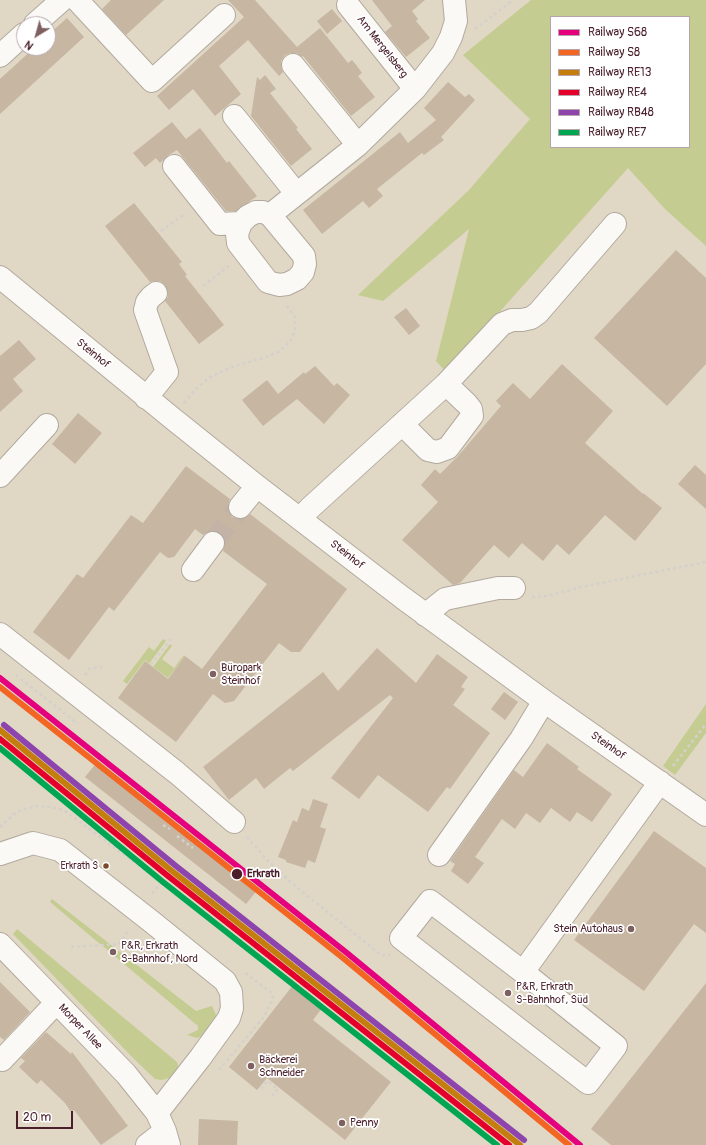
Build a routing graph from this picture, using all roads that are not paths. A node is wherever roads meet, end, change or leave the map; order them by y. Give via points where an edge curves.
1 (62, 0) edge
2 (77, 0) edge
3 (454, 0) edge
4 (348, 5) dead end
5 (224, 15) dead end
6 (44, 16) edge
7 (16, 41) edge
8 (0, 56) edge
9 (293, 65) dead end
10 (415, 89) junction
11 (234, 116) dead end
12 (358, 145) junction
13 (174, 166) dead end
14 (296, 193) junction
15 (270, 215) junction
16 (241, 223) junction
17 (615, 224) dead end
18 (0, 277) edge
19 (156, 293) dead end
20 (446, 384) junction
21 (146, 398) junction
22 (402, 424) junction
23 (47, 425) dead end
24 (0, 476) edge
25 (257, 486) junction
26 (240, 507) tunnel mouth
27 (300, 519) junction
28 (213, 543) tunnel mouth
29 (193, 570) dead end
30 (514, 588) road end
31 (425, 615) junction
32 (0, 634) edge
33 (544, 701) junction
34 (660, 782) junction
35 (706, 815) edge
36 (234, 822) road end
37 (0, 854) edge
38 (439, 855) dead end
39 (0, 944) edge
40 (522, 972) junction
41 (56, 1003) junction
42 (2, 1060) dead end
43 (164, 1130) edge
44 (147, 1145) edge

1 - 6 street
2 - 5 street via 152,81
3 - 10 street, Am Mergelsberg via 456,21 451,37 443,53
4 - 10 street, Am Mergelsberg
7 - 8 street
9 - 12 street
10 - 12 street, Am Mergelsberg
11 - 14 street
12 - 14 street, Am Mergelsberg
13 - 16 street via 220,224
14 - 15 street, Am Mergelsberg
15 - 16 street via 256,212
15 - 16 street via 304,256 303,272 287,284 268,282 238,243 237,234
17 - 20 street via 538,313 531,318 502,324
18 - 21 street, Steinhof
19 - 21 street via 150,297 145,310 167,372
20 - 22 street
20 - 22 street via 467,404 472,416 448,448 437,452 428,450
21 - 25 street, Steinhof
22 - 27 street
23 - 24 street
25 - 26 street
25 - 27 street, Steinhof
27 - 31 street, Steinhof
28 - 29 street
30 - 31 street via 498,588 446,599
31 - 33 street, Steinhof
32 - 36 street via 177,773
33 - 34 street, Steinhof
33 - 38 street via 521,739
34 - 35 street, Steinhof
34 - 40 street
37 - 43 street via 33,843 60,850 225,981 231,992 232,1008 229,1018 200,1058
39 - 41 street, Morper Allee
40 - 40 street via 430,901 401,938 588,1083 616,1046
41 - 42 street
41 - 43 street, Morper Allee via 126,1074
43 - 44 street

